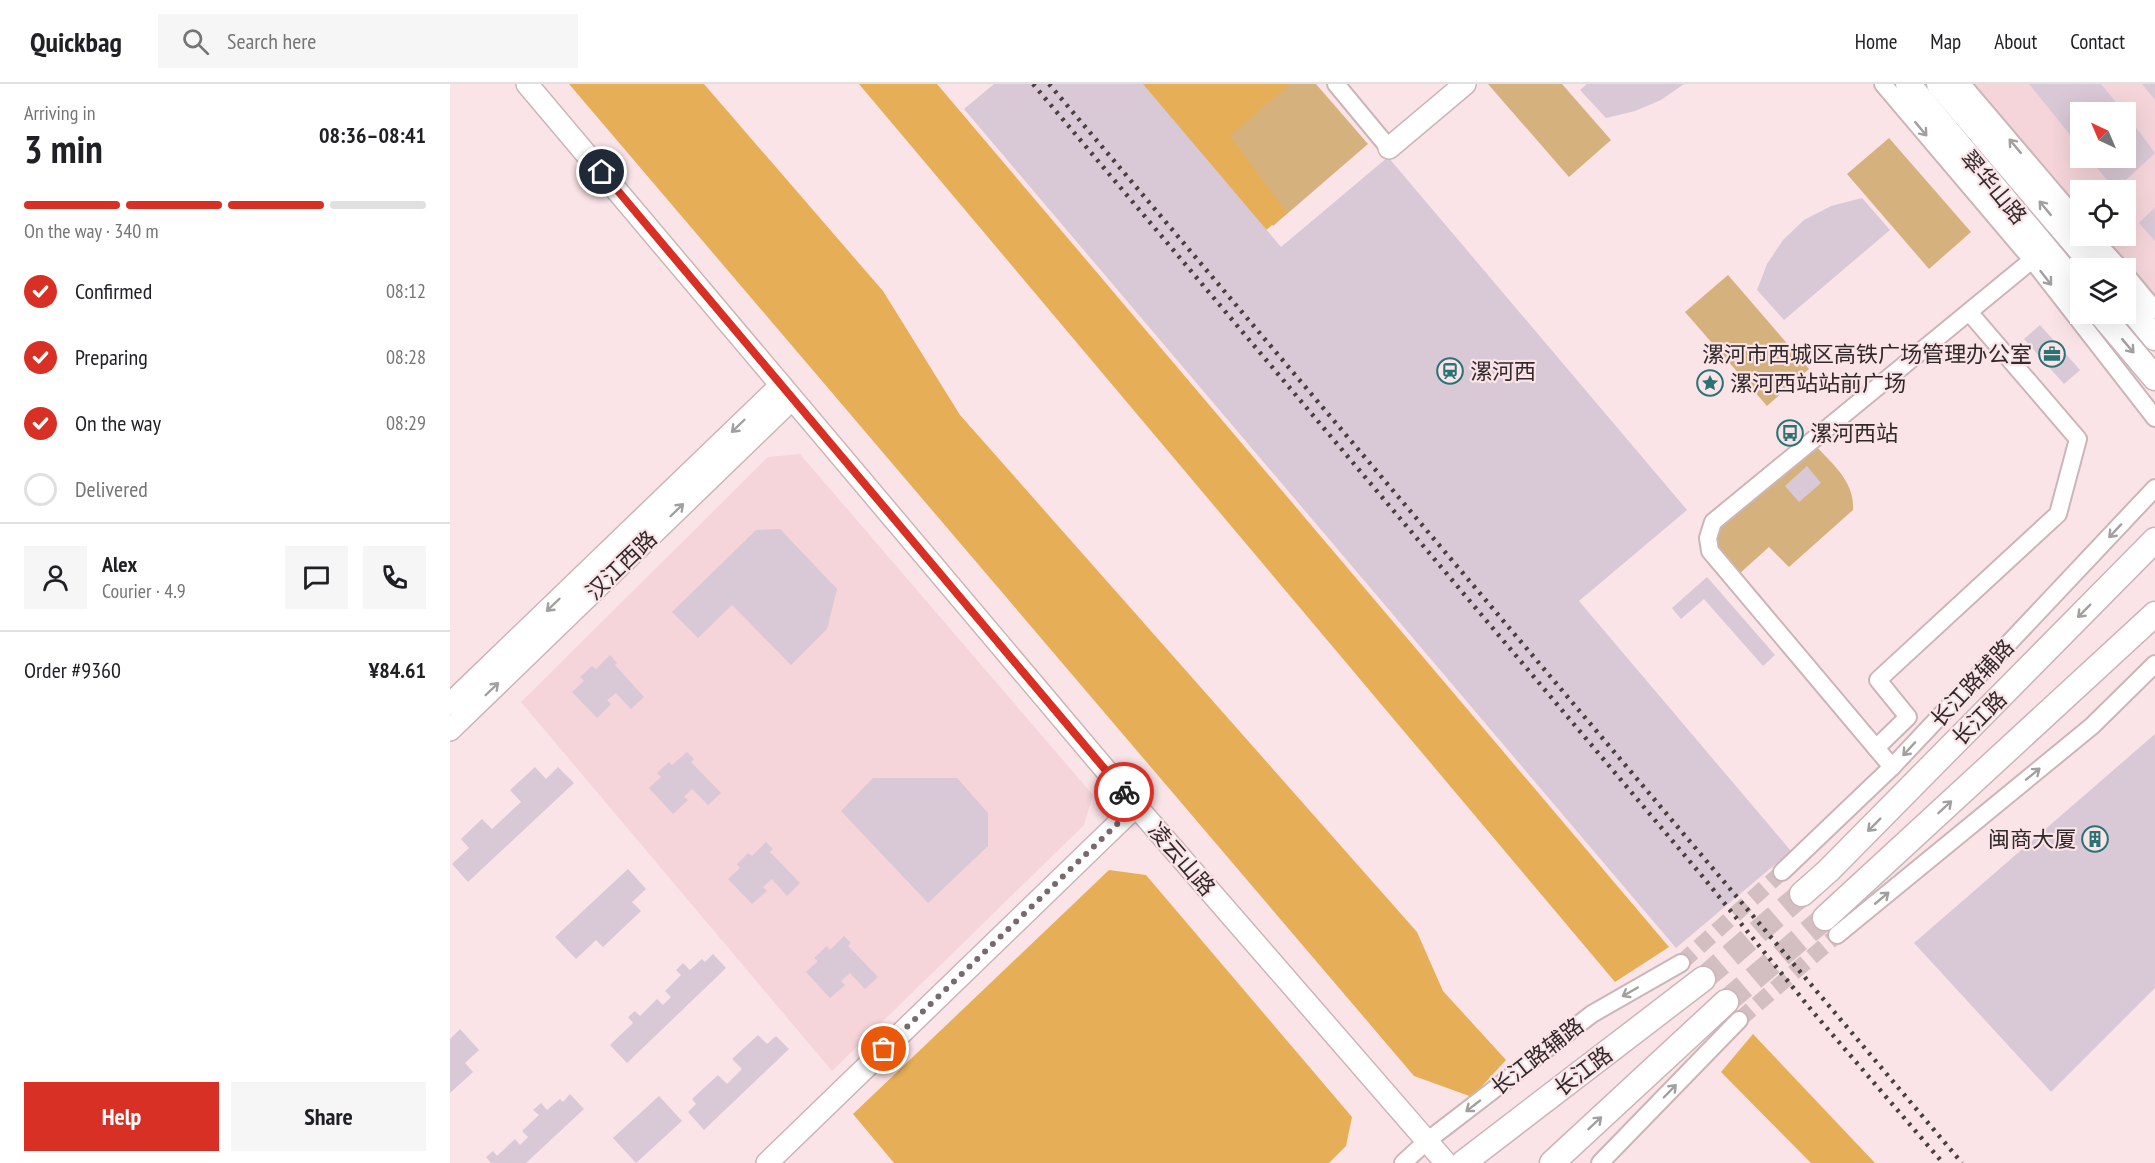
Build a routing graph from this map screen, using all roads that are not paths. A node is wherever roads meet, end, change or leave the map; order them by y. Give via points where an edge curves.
1 (527, 84) edge
2 (1336, 84) edge
3 (1465, 84) edge
4 (1883, 84) edge
5 (1908, 84) edge
6 (1939, 84) edge
7 (1962, 84) edge
8 (1389, 148) joint
9 (2070, 211) edge
10 (2100, 246) edge
11 (2087, 258) edge
12 (2111, 258) edge
13 (2032, 260) junction
14 (2070, 278) edge
15 (2136, 287) edge
16 (2155, 310) edge
17 (1969, 312) junction
18 (2136, 315) edge
19 (2109, 324) edge
20 (2155, 338) edge
21 (2155, 378) edge
22 (786, 392) junction
23 (2155, 418) edge
24 (2155, 488) edge
25 (2155, 540) edge
26 (2155, 614) edge
27 (2155, 664) edge
28 (450, 704) edge
29 (450, 730) edge
30 (1876, 748) junction
31 (1892, 767) junction
32 (1136, 806) junction
33 (1782, 872) tunnel mouth
34 (1802, 894) tunnel mouth
35 (1831, 927) joint
36 (1681, 963) tunnel mouth
37 (1703, 979) tunnel mouth
38 (1733, 1011) joint
39 (1427, 1141) junction
40 (767, 1163) edge
41 (1403, 1163) edge
42 (1446, 1163) edge
43 (1463, 1163) edge
44 (1552, 1163) edge
45 (1600, 1163) edge

1 - 22 street, 凌云山路
2 - 8 street
3 - 8 street
4 -> 13 street
5 - 14 main road, 翠华山路
11 -> 6 main road, 翠华山路
9 -> 7 street
10 - 12 street
13 - 17 street
13 -> 23 street
15 - 16 street
17 - 30 street via 2078,439 2058,513 1878,680 1908,717
17 - 30 street via 1713,522 1708,538 1710,552
18 - 20 main road
19 -> 21 main road
22 -> 28 street, 汉江西路
29 -> 22 street, 汉江西路
22 - 32 street, 凌云山路
24 -> 31 street, 长江路辅路
25 -> 34 main road, 长江路
35 -> 26 main road, 长江路
35 -> 27 street via 2092,726
30 - 31 street
31 - 33 street, 长江路辅路
32 - 39 street, 凌云山路
32 - 40 street
36 -> 39 street, 长江路辅路 via 1592,1014
37 - 43 main road, 长江路
44 -> 38 main road, 长江路
45 -> 38 street
39 - 41 street, 长江路辅路
39 - 42 street, 凌云山路

